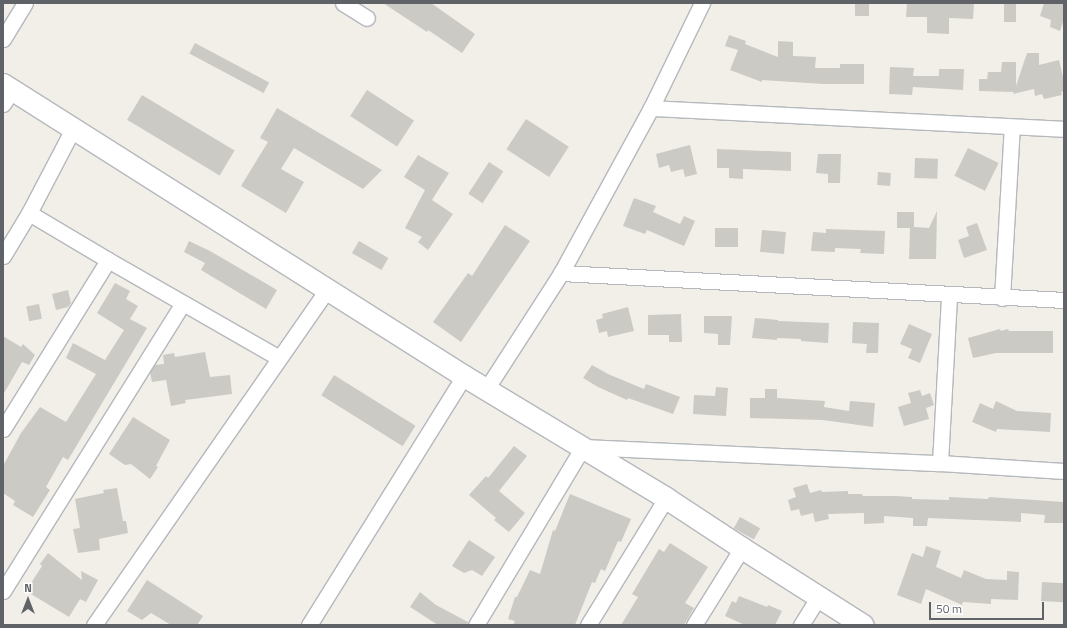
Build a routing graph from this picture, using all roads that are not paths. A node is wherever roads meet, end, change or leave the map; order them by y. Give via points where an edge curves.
1 (25, 3) edge
2 (343, 3) edge
3 (702, 3) edge
4 (367, 18) dead end
5 (3, 39) edge
6 (6, 93) edge
7 (651, 108) junction
8 (1012, 127) junction
9 (74, 128) junction
10 (1064, 129) edge
11 (29, 213) junction
12 (3, 256) edge
13 (108, 260) junction
14 (560, 273) junction
15 (327, 290) junction
16 (949, 295) junction
17 (1002, 298) junction
18 (1064, 300) edge
19 (182, 304) junction
20 (279, 358) junction
21 (464, 376) junction
22 (488, 388) junction
23 (3, 430) edge
24 (583, 447) junction
25 (940, 463) junction
26 (1064, 471) edge
27 (666, 498) junction
28 (742, 548) junction
29 (3, 591) edge
30 (819, 596) junction
31 (97, 624) edge
32 (309, 625) edge
33 (476, 625) edge
34 (588, 625) edge
35 (694, 625) edge
36 (801, 625) edge
37 (863, 625) edge

1 - 5 street
2 - 4 street
3 - 7 street
6 - 9 street
7 - 8 street
7 - 14 street
8 - 10 street
8 - 17 street
9 - 11 street
9 - 15 street
11 - 12 street
11 - 13 street
13 - 19 street
13 - 23 street
14 - 16 street
14 - 22 street
15 - 20 street
15 - 21 street
16 - 17 street
16 - 25 street
17 - 18 street
19 - 20 street
19 - 29 street
20 - 31 street
21 - 22 street
21 - 32 street
22 - 24 street
24 - 25 street
24 - 27 street
24 - 33 street
25 - 26 street
27 - 28 street
27 - 34 street
28 - 30 street
28 - 35 street
30 - 36 street
30 - 37 street

